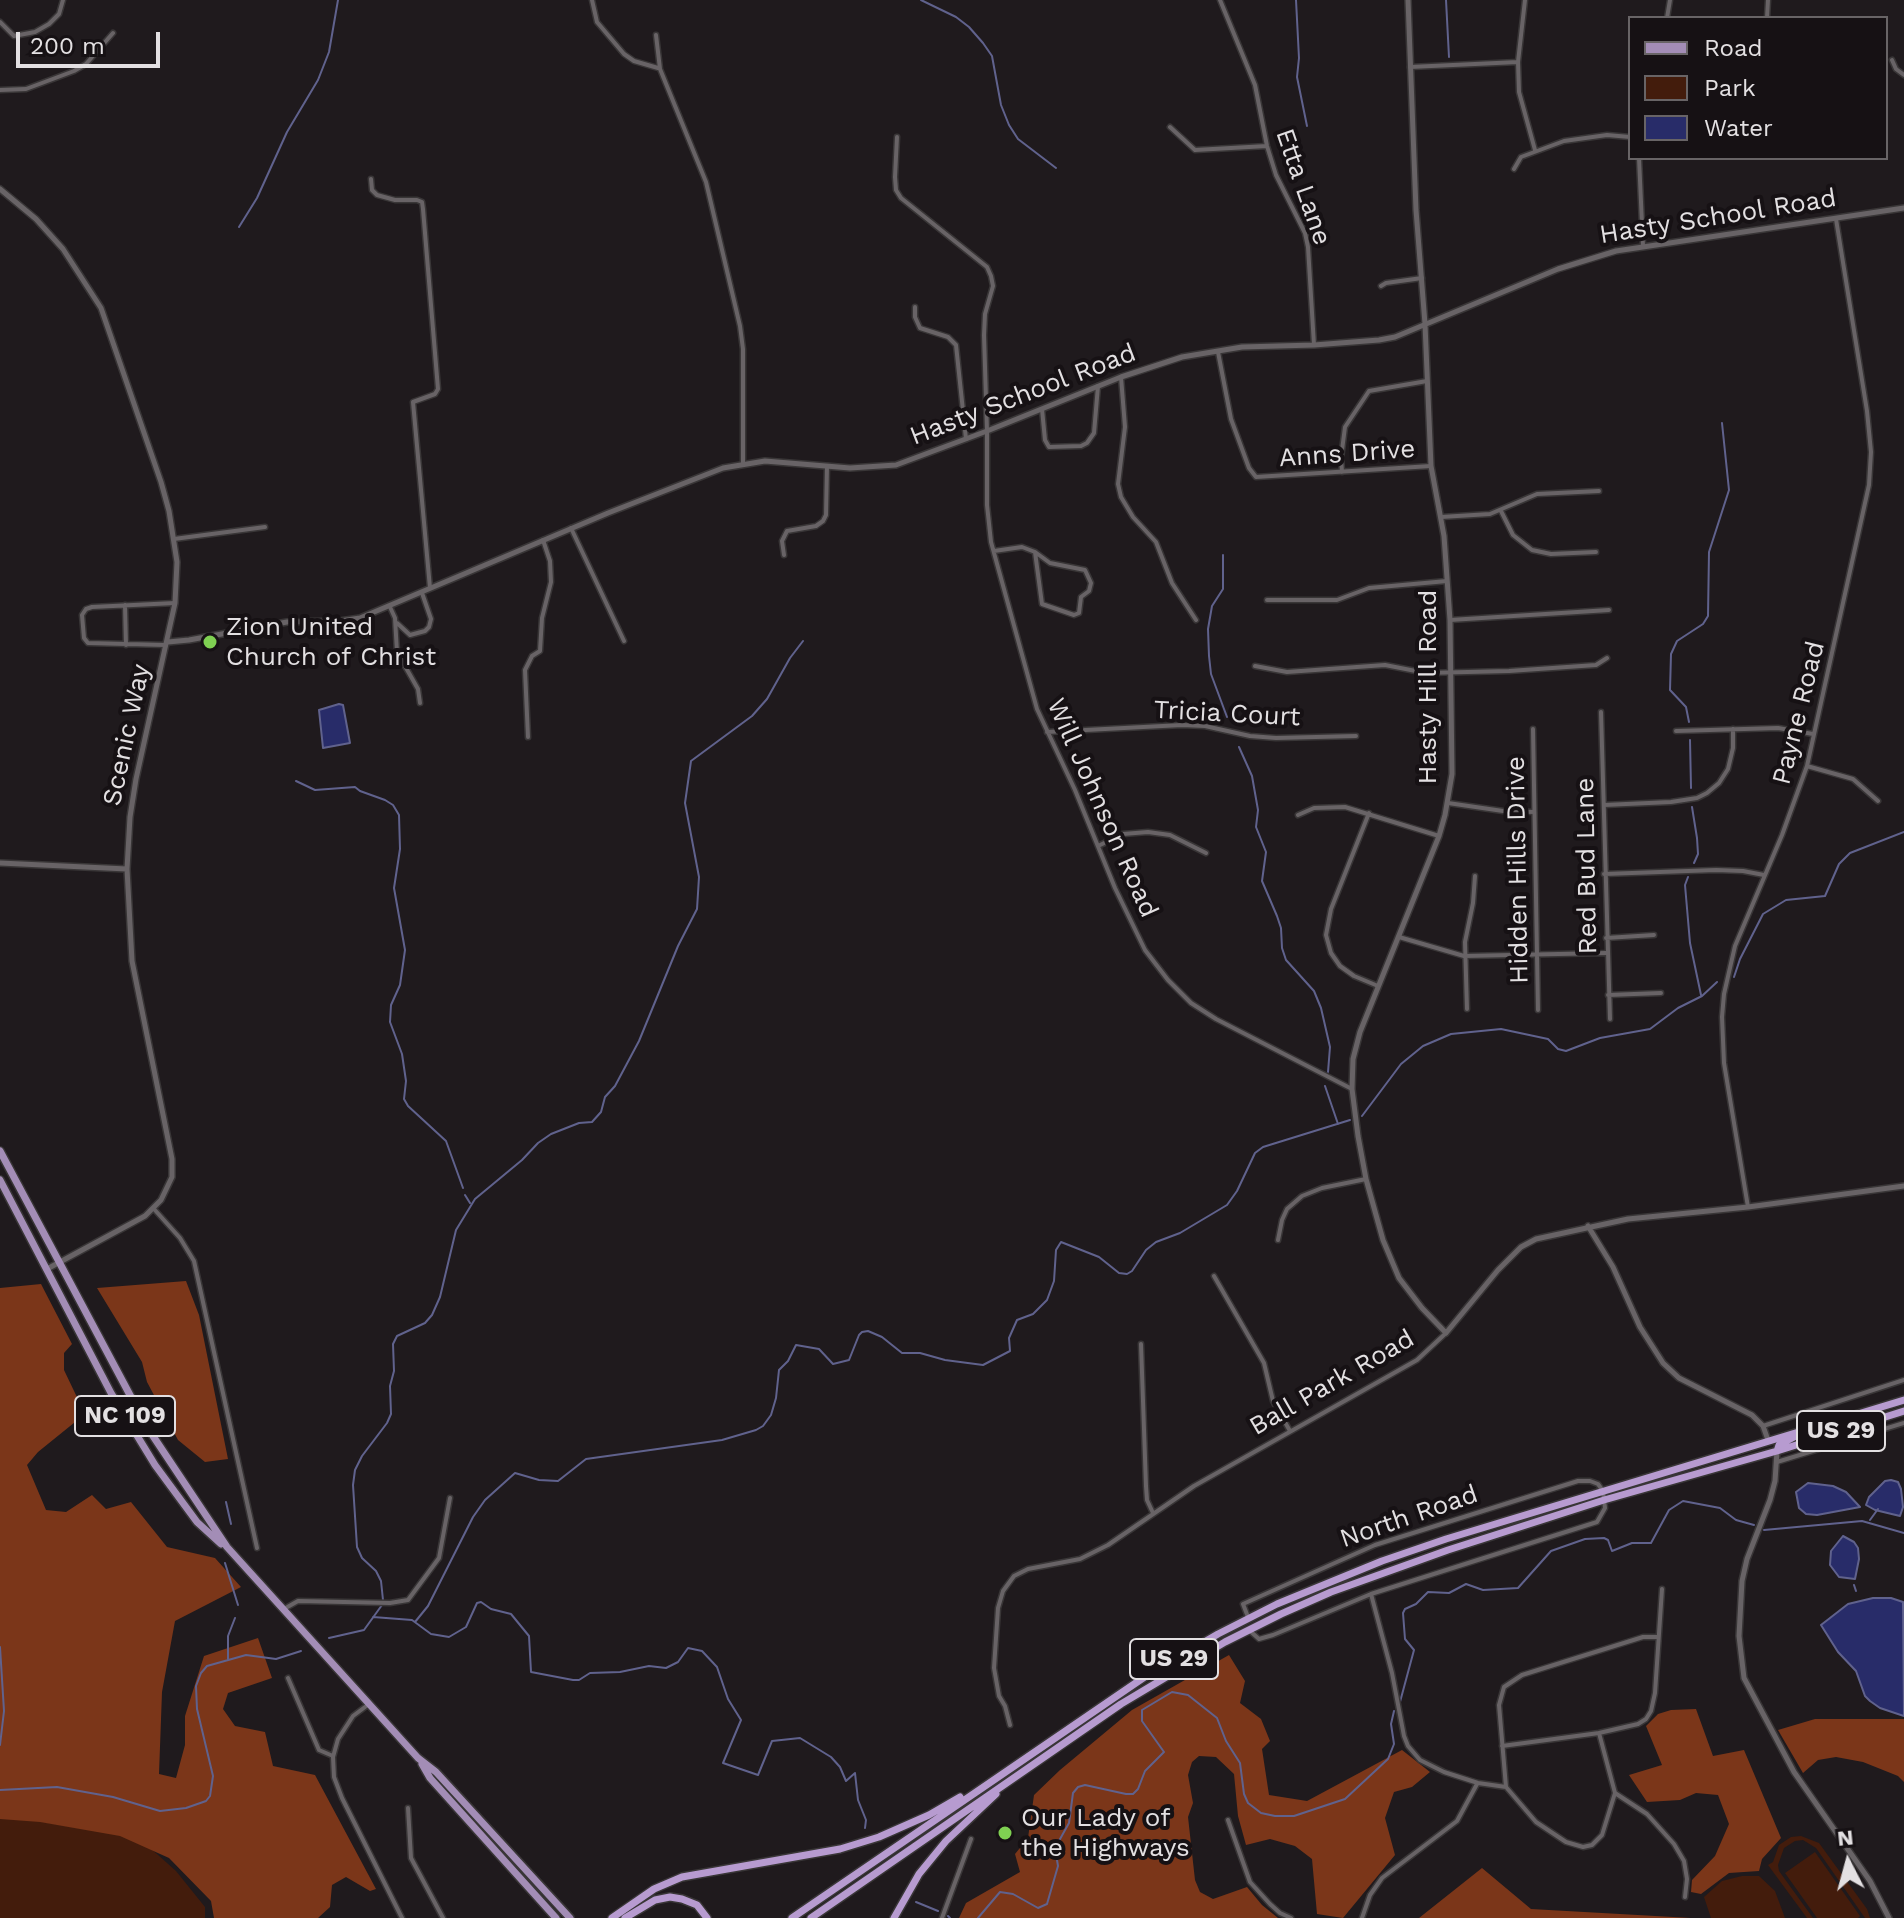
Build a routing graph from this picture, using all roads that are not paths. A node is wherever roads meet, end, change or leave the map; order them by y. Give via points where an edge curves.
1 (63, 0) edge
2 (592, 0) edge
3 (1220, 0) edge
4 (1408, 0) edge
5 (1525, 0) edge
6 (0, 22) edge
7 (113, 33) dead end
8 (656, 35) dead end
9 (1892, 60) dead end
10 (1518, 62) junction
11 (1410, 67) junction
12 (660, 69) junction
13 (1904, 75) edge
14 (0, 90) edge
15 (1170, 127) dead end
16 (897, 137) dead end
17 (1628, 137) edge
18 (1267, 146) junction
19 (1535, 150) junction
20 (1639, 160) edge
21 (1514, 169) dead end
22 (371, 179) dead end
23 (0, 189) edge
24 (1904, 208) edge
25 (1836, 219) junction
26 (1643, 246) junction
27 (1422, 278) junction
28 (1381, 286) dead end
29 (915, 307) dead end
30 (1425, 324) junction
31 (1314, 345) junction
32 (1218, 349) junction
33 (1121, 377) junction
34 (1427, 381) junction
35 (1098, 386) junction
36 (1042, 409) junction
37 (987, 431) junction
38 (966, 439) junction
39 (743, 463) junction
40 (827, 466) junction
41 (1431, 466) junction
42 (1342, 472) junction
43 (1599, 491) dead end
44 (1501, 511) junction
45 (1441, 517) junction
46 (265, 527) dead end
47 (571, 528) junction
48 (174, 539) junction
49 (543, 540) junction
50 (994, 551) junction
51 (1035, 552) junction
52 (1596, 552) dead end
53 (784, 555) dead end
54 (1447, 581) junction
55 (430, 588) junction
56 (422, 593) junction
57 (1267, 600) dead end
58 (175, 603) junction
59 (125, 605) junction
60 (390, 607) junction
61 (1609, 610) dead end
62 (1196, 620) dead end
63 (1450, 620) junction
64 (396, 621) junction
65 (624, 641) dead end
66 (168, 643) junction
67 (126, 645) junction
68 (1607, 658) dead end
69 (1255, 666) dead end
70 (1452, 672) junction
71 (420, 703) dead end
72 (1601, 712) dead end
73 (1533, 729) dead end
74 (1733, 729) junction
75 (1676, 731) dead end
76 (1047, 732) junction
77 (1814, 734) junction
78 (1356, 736) dead end
79 (528, 737) dead end
80 (1807, 766) junction
81 (1878, 801) dead end
82 (1448, 803) junction
83 (1603, 805) junction
84 (1534, 812) junction
85 (1369, 813) junction
86 (1298, 815) dead end
87 (1439, 836) junction
88 (1098, 846) junction
89 (1206, 853) dead end
90 (0, 863) edge
91 (127, 869) junction
92 (1604, 874) junction
93 (1764, 875) junction
94 (1475, 876) dead end
95 (1654, 935) dead end
96 (1399, 937) junction
97 (1606, 938) junction
98 (1606, 953) junction
99 (1538, 955) junction
100 (1464, 956) junction
101 (1378, 986) junction
102 (1661, 993) dead end
103 (1608, 995) junction
104 (1467, 1009) dead end
105 (1538, 1010) dead end
106 (1610, 1019) dead end
107 (1352, 1089) junction
108 (0, 1151) edge
109 (1366, 1179) junction
110 (0, 1180) edge
111 (1904, 1186) edge
112 (1748, 1207) junction
113 (154, 1209) junction
114 (1588, 1226) junction
115 (1278, 1240) dead end
116 (61, 1263) junction
117 (47, 1269) junction
118 (1214, 1276) dead end
119 (1446, 1333) junction
120 (1141, 1344) dead end
121 (1904, 1380) edge
122 (1904, 1400) edge
123 (1904, 1411) edge
124 (1904, 1423) edge
125 (1763, 1426) junction
126 (1809, 1430) junction
127 (1290, 1431) junction
128 (1768, 1440) junction
129 (1777, 1451) junction
130 (1777, 1462) junction
131 (1725, 1465) junction
132 (1603, 1496) junction
133 (450, 1498) dead end
134 (1153, 1513) junction
135 (227, 1547) junction
136 (257, 1548) dead end
137 (1662, 1589) dead end
138 (1371, 1594) junction
139 (283, 1611) junction
140 (1248, 1618) junction
141 (1249, 1630) junction
142 (1658, 1637) junction
143 (288, 1678) dead end
144 (369, 1704) junction
145 (1010, 1725) dead end
146 (1599, 1733) junction
147 (1502, 1746) junction
148 (333, 1757) junction
149 (418, 1758) junction
150 (1003, 1772) junction
151 (1022, 1772) junction
152 (1478, 1783) junction
153 (1506, 1787) junction
154 (1615, 1793) junction
155 (408, 1808) dead end
156 (1228, 1820) dead end
157 (971, 1839) dead end
158 (1685, 1897) dead end
159 (402, 1918) edge
160 (443, 1918) edge
161 (556, 1918) edge
162 (570, 1918) edge
163 (612, 1918) edge
164 (625, 1918) edge
165 (707, 1918) edge
166 (792, 1918) edge
167 (811, 1918) edge
168 (894, 1918) edge
169 (942, 1918) edge
170 (1291, 1918) edge
171 (1362, 1918) edge
172 (1889, 1918) edge

1 - 6 street via 59,14 35,32 14,36
2 - 12 street via 597,22 624,54
3 - 18 street, Etta Lane via 1255,85
4 - 11 street, Hasty Hill Road
5 - 10 street
7 - 14 street via 74,71 26,89
8 - 12 street
9 - 13 street
10 - 11 street
10 - 19 street via 1519,92
11 - 27 street, Hasty Hill Road
12 - 39 street via 706,182 740,326
15 - 18 street via 1195,150
16 - 37 street, Will Johnson Road via 895,177 901,198 987,267 991,276 984,335
17 - 19 street via 1586,137
18 - 31 street, Etta Lane via 1308,247
19 - 21 street via 1521,157
20 - 26 street
22 - 55 street via 377,195 422,202 438,389 413,402
23 - 48 street, Scenic Way via 63,249 101,308 161,482
24 - 25 street, Hasty School Road
25 - 26 street, Hasty School Road
25 - 77 street, Payne Road via 1867,411 1871,469
26 - 30 street, Hasty School Road via 1558,269
27 - 28 street
27 - 30 street, Hasty Hill Road
29 - 38 street via 920,328 956,345
30 - 31 street, Hasty School Road via 1379,340
30 - 34 street, Hasty Hill Road
31 - 32 street, Hasty School Road
32 - 33 street, Hasty School Road
32 - 42 street, Anns Drive via 1231,419 1253,476
33 - 35 street, Hasty School Road
33 - 62 street via 1121,497 1156,542 1172,583
34 - 41 street, Hasty Hill Road
34 - 42 street via 1369,391 1345,427
35 - 36 street, Hasty School Road
35 - 36 street via 1094,433 1081,446 1049,447
36 - 37 street, Hasty School Road
37 - 38 street, Hasty School Road
37 - 50 street, Will Johnson Road via 987,505
38 - 40 street, Hasty School Road via 896,465
39 - 40 street, Hasty School Road
39 - 47 street, Hasty School Road
40 - 53 street via 823,521 787,531
41 - 42 street, Anns Drive
41 - 45 street, Hasty Hill Road
43 - 44 street via 1537,494
44 - 45 street
44 - 52 street via 1513,535 1532,550
45 - 54 street, Hasty Hill Road
46 - 48 street
47 - 49 street, Hasty School Road
47 - 65 street
48 - 58 street, Scenic Way
49 - 55 street, Hasty School Road
49 - 79 street via 551,582 540,651 525,670
50 - 51 street via 1022,547
50 - 76 street, Will Johnson Road
51 - 51 street via 1042,604 1079,613 1081,597 1091,583 1085,570 1050,563
54 - 57 street via 1369,588 1337,600
54 - 63 street, Hasty Hill Road
55 - 56 street, Hasty School Road
56 - 60 street, Hasty School Road
56 - 64 street via 429,627 410,635
58 - 59 street
58 - 66 street, Scenic Way
59 - 67 street
59 - 67 street via 92,607 82,615 88,643
60 - 64 street
60 - 66 street, Hasty School Road via 360,618 287,622
61 - 63 street
63 - 70 street, Hasty Hill Road
64 - 71 street via 397,652
66 - 67 street
66 - 91 street, Scenic Way via 136,779
68 - 70 street via 1596,665
69 - 70 street via 1287,672 1385,665
70 - 82 street, Hasty Hill Road
72 - 83 street, Red Bud Lane
73 - 84 street, Hidden Hills Drive
74 - 75 street
74 - 77 street via 1790,728
74 - 83 street via 1728,769 1707,793 1679,801
76 - 78 street, Tricia Court via 1182,725 1276,738
76 - 88 street, Will Johnson Road
77 - 80 street, Payne Road
80 - 81 street via 1853,779
80 - 93 street, Payne Road
82 - 84 street
82 - 87 street, Hasty Hill Road
83 - 92 street, Red Bud Lane
84 - 99 street, Hidden Hills Drive
85 - 86 street via 1320,807
85 - 87 street
85 - 101 street via 1326,935 1340,966
87 - 96 street, Hasty Hill Road
88 - 89 street via 1123,834 1148,832 1170,835
88 - 107 street, Will Johnson Road via 1145,950 1191,1003
90 - 91 street
91 - 113 street, Scenic Way via 132,961 172,1159 167,1191
92 - 93 street via 1716,870
92 - 97 street, Red Bud Lane
93 - 112 street, Payne Road via 1735,946 1722,1017 1724,1063
94 - 100 street
95 - 97 street
96 - 100 street
96 - 101 street, Hasty Hill Road
97 - 98 street, Red Bud Lane
98 - 99 street
98 - 103 street, Red Bud Lane
99 - 100 street
99 - 105 street, Hidden Hills Drive
100 - 104 street
101 - 107 street, Hasty Hill Road via 1355,1049
102 - 103 street
103 - 106 street, Red Bud Lane
107 - 109 street, Hasty Hill Road
108 - 116 main road, NC 109
109 - 115 street via 1302,1196 1287,1209
109 - 119 street, Hasty Hill Road via 1399,1278
110 - 117 main road, NC 109
111 - 112 street, Ball Park Road
112 - 114 street, Ball Park Road
113 - 116 street
113 - 136 street via 194,1261
114 - 119 street, Ball Park Road via 1521,1247
114 - 125 street via 1663,1363 1679,1378 1742,1407
116 - 117 street
116 - 135 main road, NC 109 via 147,1427
117 - 135 main road, NC 109 via 155,1465 197,1522
118 - 127 street via 1264,1363 1273,1401
119 - 127 street, Ball Park Road via 1417,1360
120 - 134 street via 1146,1486
121 - 125 street
122 - 126 highway, US 29
123 - 129 highway, US 29
124 - 130 street
125 - 128 street
126 - 128 highway, US 29
126 - 129 highway
127 - 134 street, Ball Park Road
128 - 131 highway
128 - 132 highway, US 29
129 - 130 street
129 - 131 highway, US 29
130 - 172 street via 1770,1500 1742,1581 1739,1636 1744,1678 1794,1772 1870,1881
131 - 132 highway, US 29
132 - 138 street via 1597,1522
132 - 140 highway, US 29 via 1382,1561
132 - 140 street, North Road via 1598,1484 1578,1481 1375,1545 1243,1604
132 - 141 highway, US 29 via 1331,1592
133 - 139 street via 439,1558 408,1600 298,1601
134 - 145 street, Ball Park Road via 1091,1555 1022,1571 1007,1583 998,1608 994,1668
135 - 139 main road, NC 109
137 - 142 street
138 - 141 street via 1273,1635 1259,1639
138 - 152 street via 1408,1746 1429,1765
139 - 144 main road, NC 109
140 - 150 highway, US 29 via 1146,1676
141 - 151 highway, US 29 via 1154,1683
142 - 146 street via 1651,1711 1638,1724
142 - 147 street via 1628,1641 1511,1681 1500,1695
143 - 148 street via 319,1750
144 - 148 street via 344,1727
144 - 149 main road, NC 109
146 - 147 street
146 - 154 street
147 - 153 street
148 - 159 street via 342,1798
149 - 161 main road, NC 109
149 - 162 main road, NC 109
150 - 163 highway via 879,1837 682,1877
150 - 166 highway, US 29
151 - 167 highway, US 29
151 - 168 highway via 946,1841
152 - 153 street
152 - 171 street via 1457,1821 1382,1878
153 - 154 street via 1536,1822 1584,1847 1602,1835
154 - 158 street via 1647,1814 1674,1844 1685,1862
155 - 160 street via 411,1858
156 - 170 street via 1250,1882
157 - 169 street
164 - 165 highway via 670,1897 697,1905

